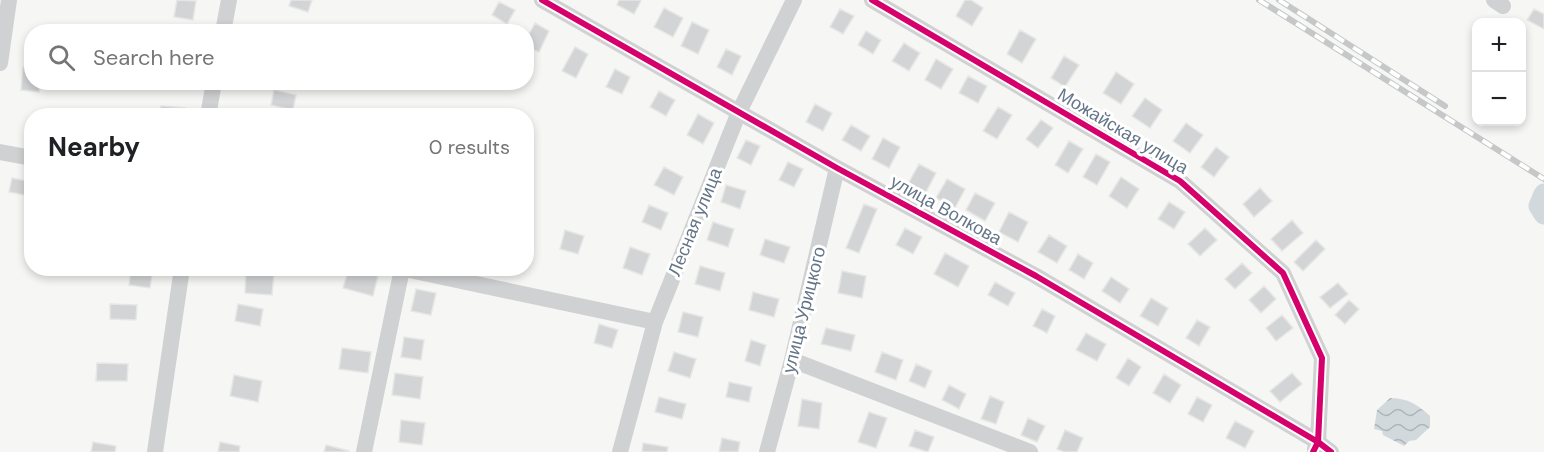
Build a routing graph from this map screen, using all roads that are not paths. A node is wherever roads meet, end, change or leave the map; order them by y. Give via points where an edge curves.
1 (9, 0) edge
2 (229, 0) edge
3 (542, 0) edge
4 (794, 0) edge
5 (872, 0) edge
6 (224, 24) edge
7 (0, 63) edge
8 (213, 90) edge
9 (209, 108) edge
10 (739, 112) junction
11 (0, 152) edge
12 (24, 156) edge
13 (837, 168) junction
14 (181, 276) edge
15 (400, 276) edge
16 (435, 276) edge
17 (655, 322) junction
18 (792, 360) junction
19 (1321, 449) edge
20 (155, 452) edge
21 (364, 452) edge
22 (620, 452) edge
23 (767, 452) edge
24 (1030, 452) edge

1 - 7 street
2 - 6 street
3 - 10 street, улица Волкова
4 - 10 street, Лесная улица
5 - 19 street, Можайская улица via 1180,181 1283,273 1322,358
8 - 9 street
10 - 13 street, улица Волкова
10 - 17 street, Лесная улица
11 - 12 street
13 - 18 street, улица Урицкого
13 - 19 street, улица Волкова via 1036,276
14 - 20 street
15 - 21 street
16 - 17 street
17 - 22 street, Лесная улица
18 - 23 street, улица Урицкого
18 - 24 street

